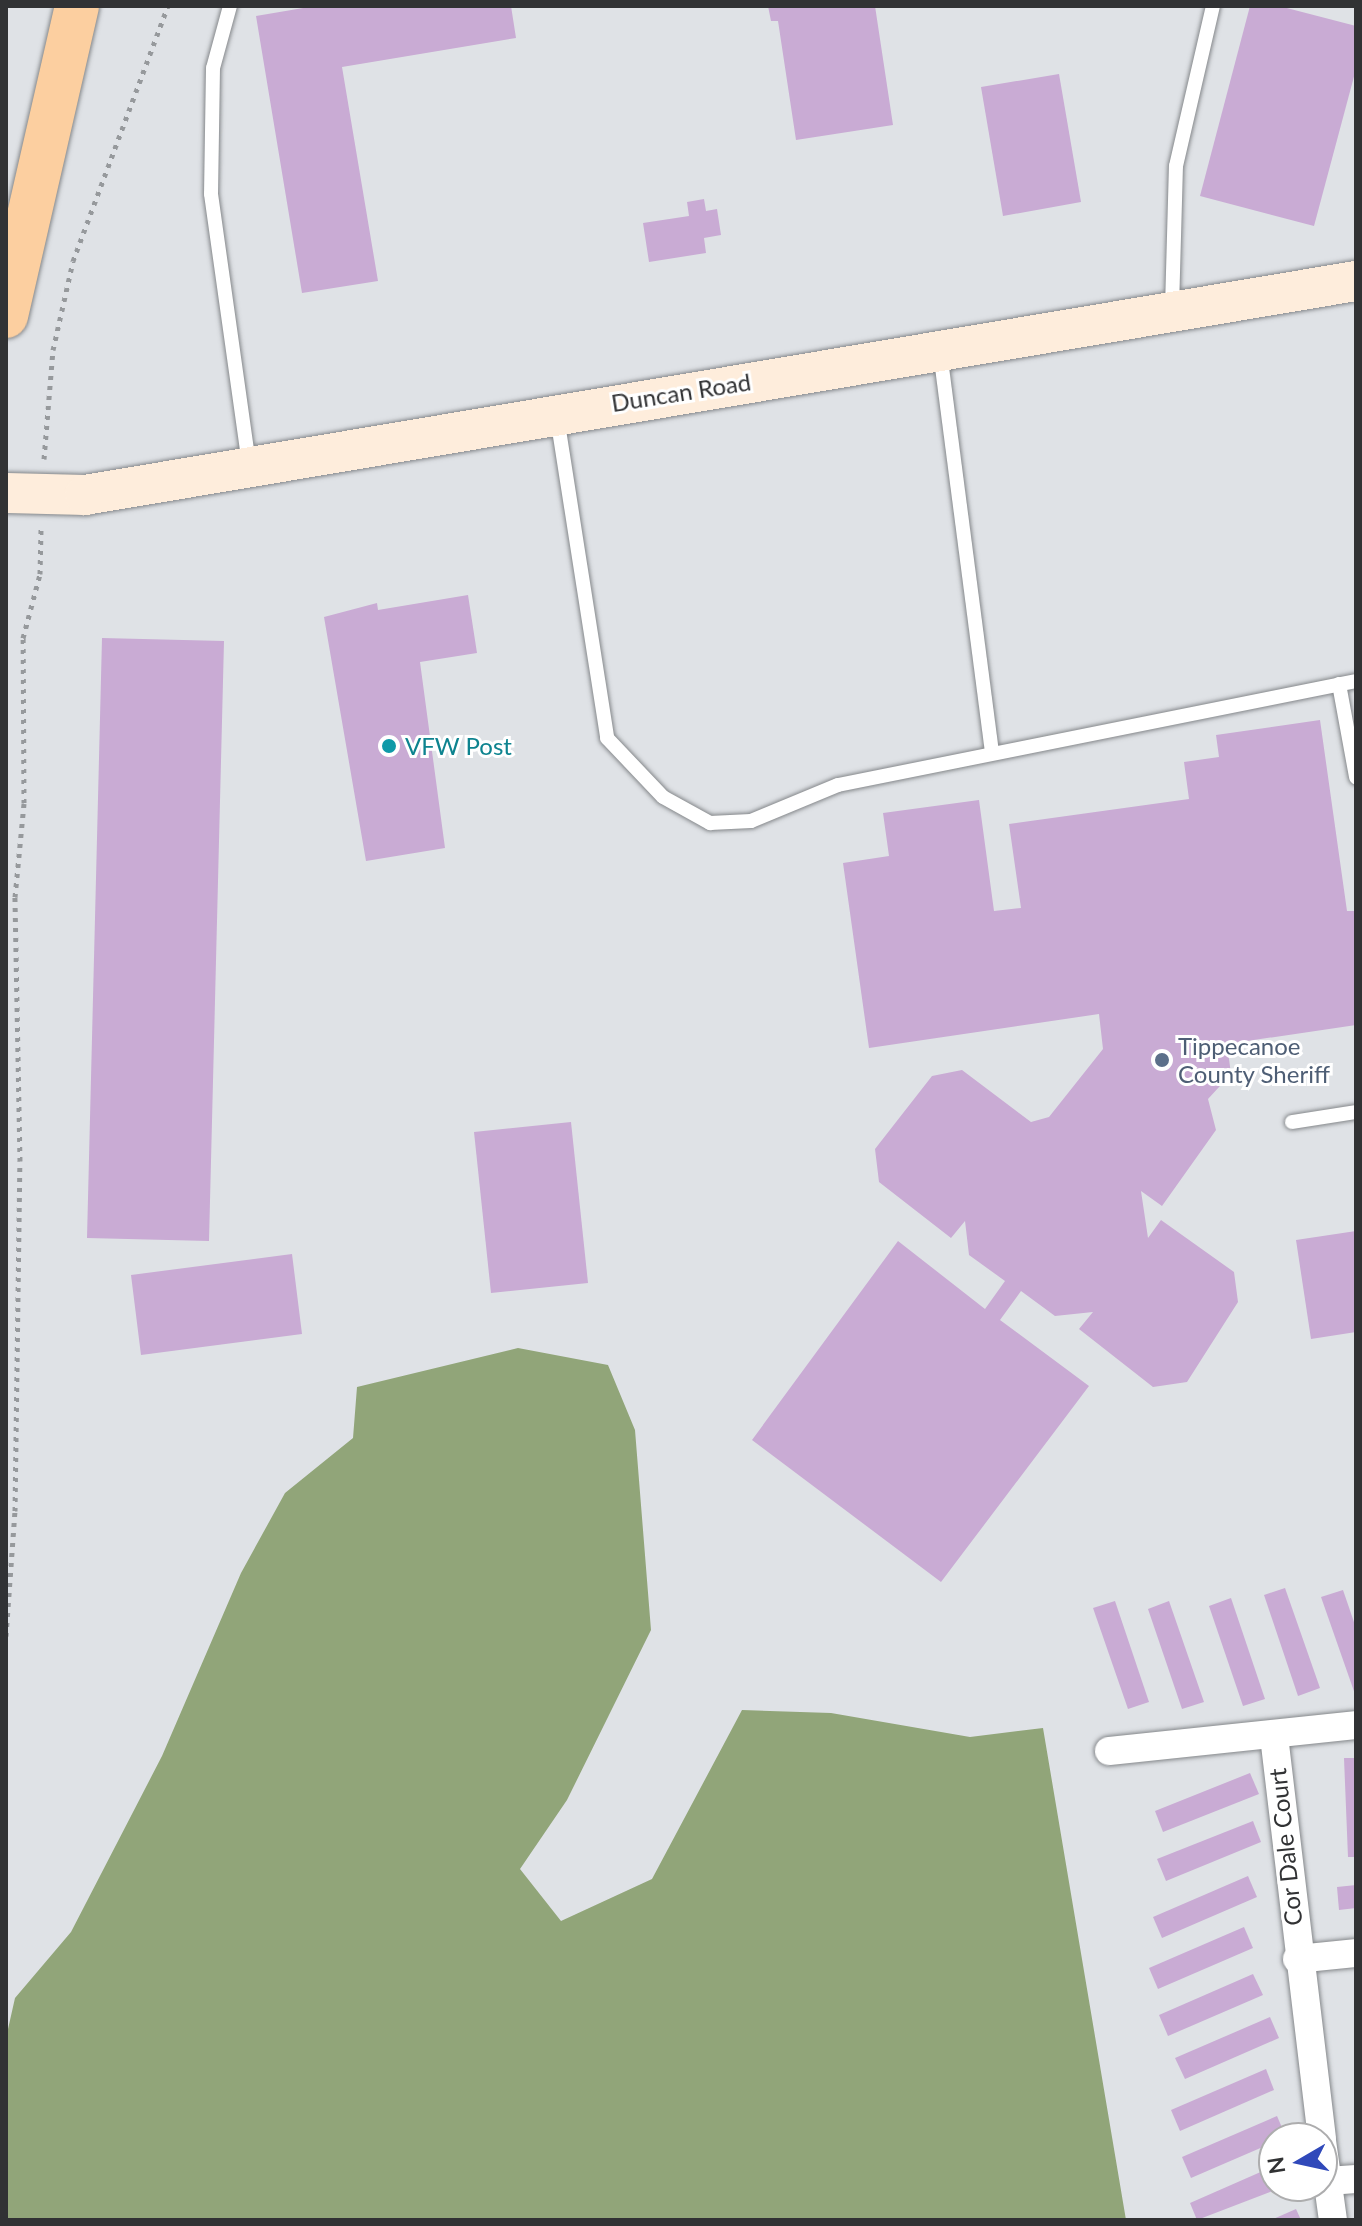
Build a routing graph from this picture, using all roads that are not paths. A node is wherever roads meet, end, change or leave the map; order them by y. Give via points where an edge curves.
1 (77, 6) edge
2 (230, 6) edge
3 (1213, 6) edge
4 (1356, 281) edge
5 (1172, 309) junction
6 (6, 316) edge
7 (939, 350) junction
8 (556, 412) junction
9 (250, 466) junction
10 (6, 493) edge
11 (1356, 681) edge
12 (1339, 684) junction
13 (992, 752) junction
14 (1356, 777) edge
15 (1356, 1112) edge
16 (1292, 1122) dead end
17 (1356, 1725) edge
18 (1274, 1736) junction
19 (1109, 1751) dead end
20 (1356, 1953) edge
21 (1297, 1959) junction
22 (1320, 2122) edge

1 - 6 highway
2 - 9 lane via 213,68 211,194
3 - 5 lane via 1176,166
4 - 5 main road, Duncan Road
5 - 7 main road, Duncan Road
7 - 8 main road, Duncan Road
7 - 13 lane
8 - 9 main road, Duncan Road
8 - 13 lane via 607,738 663,797 710,823 751,821 838,785
9 - 10 main road, Duncan Road via 85,495
11 - 12 lane
12 - 13 lane via 1082,739
12 - 14 lane
15 - 16 lane
17 - 18 street
18 - 19 street
18 - 21 street, Cor Dale Court
20 - 21 street
21 - 22 street, Cor Dale Court

